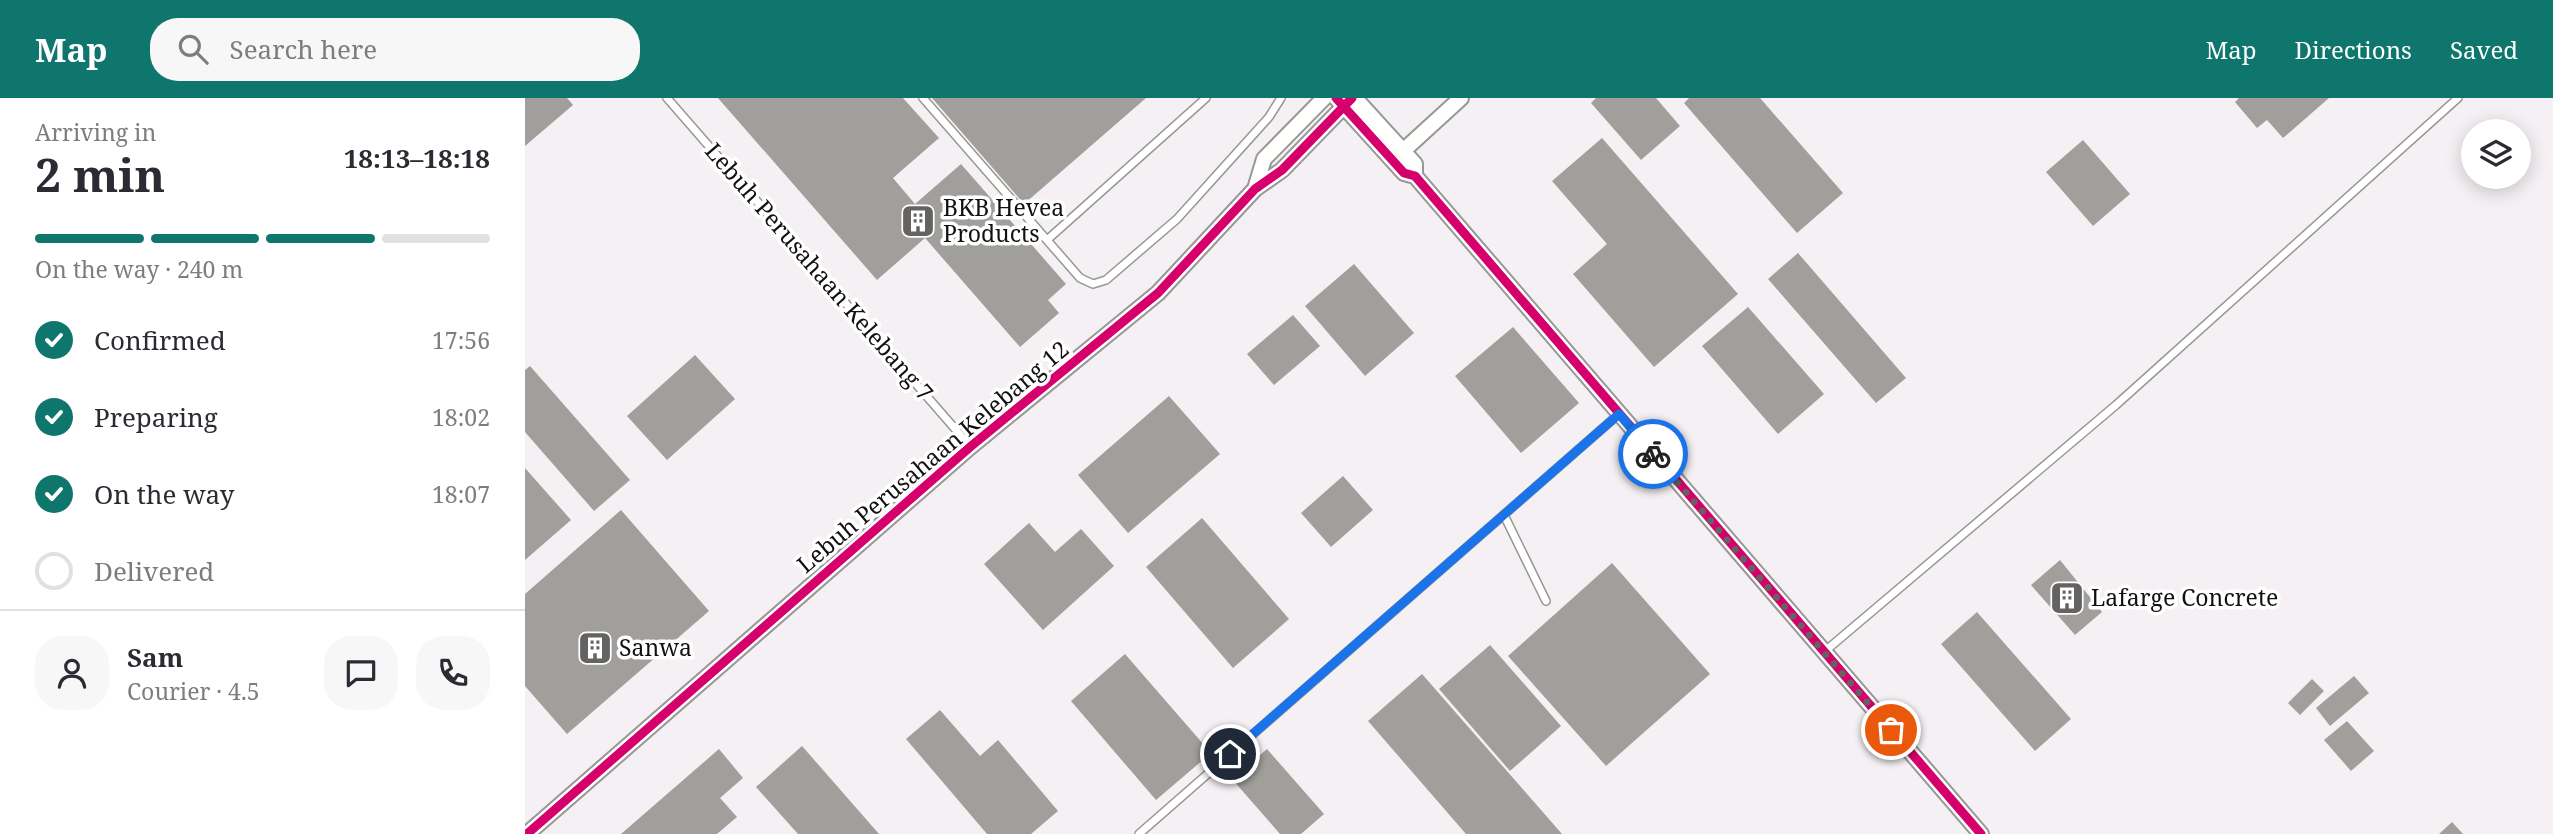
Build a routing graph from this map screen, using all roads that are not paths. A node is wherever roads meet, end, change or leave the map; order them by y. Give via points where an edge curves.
1 (667, 98) edge
2 (923, 98) edge
3 (1206, 98) edge
4 (1281, 98) edge
5 (1324, 98) edge
6 (1461, 98) edge
7 (2458, 98) edge
8 (1347, 100) edge
9 (1403, 151) junction
10 (1415, 176) junction
11 (1255, 189) junction
12 (1047, 240) junction
13 (1619, 414) junction
14 (970, 447) junction
15 (1504, 514) junction
16 (1546, 601) dead end
17 (1824, 652) junction
18 (527, 834) edge
19 (1139, 834) edge
20 (1981, 834) edge

1 - 14 lane, Lebuh Perusahaan Kelebang 7
2 - 12 lane
3 - 12 lane
4 - 12 lane via 1195,202 1107,280 1086,282
5 - 11 street, Lebuh Perusahaan Kelebang 12 via 1264,159
6 - 9 street
7 - 17 lane via 2106,414
8 - 9 street
8 - 10 street via 1404,173
8 - 11 street, Lebuh Perusahaan Kelebang 12 via 1282,170
9 - 10 street via 1415,164
10 - 13 street
11 - 14 street, Lebuh Perusahaan Kelebang 12 via 1158,292
13 - 15 lane
13 - 17 street
14 - 18 street, Lebuh Perusahaan Kelebang 12
15 - 16 lane
15 - 19 lane
17 - 20 street

